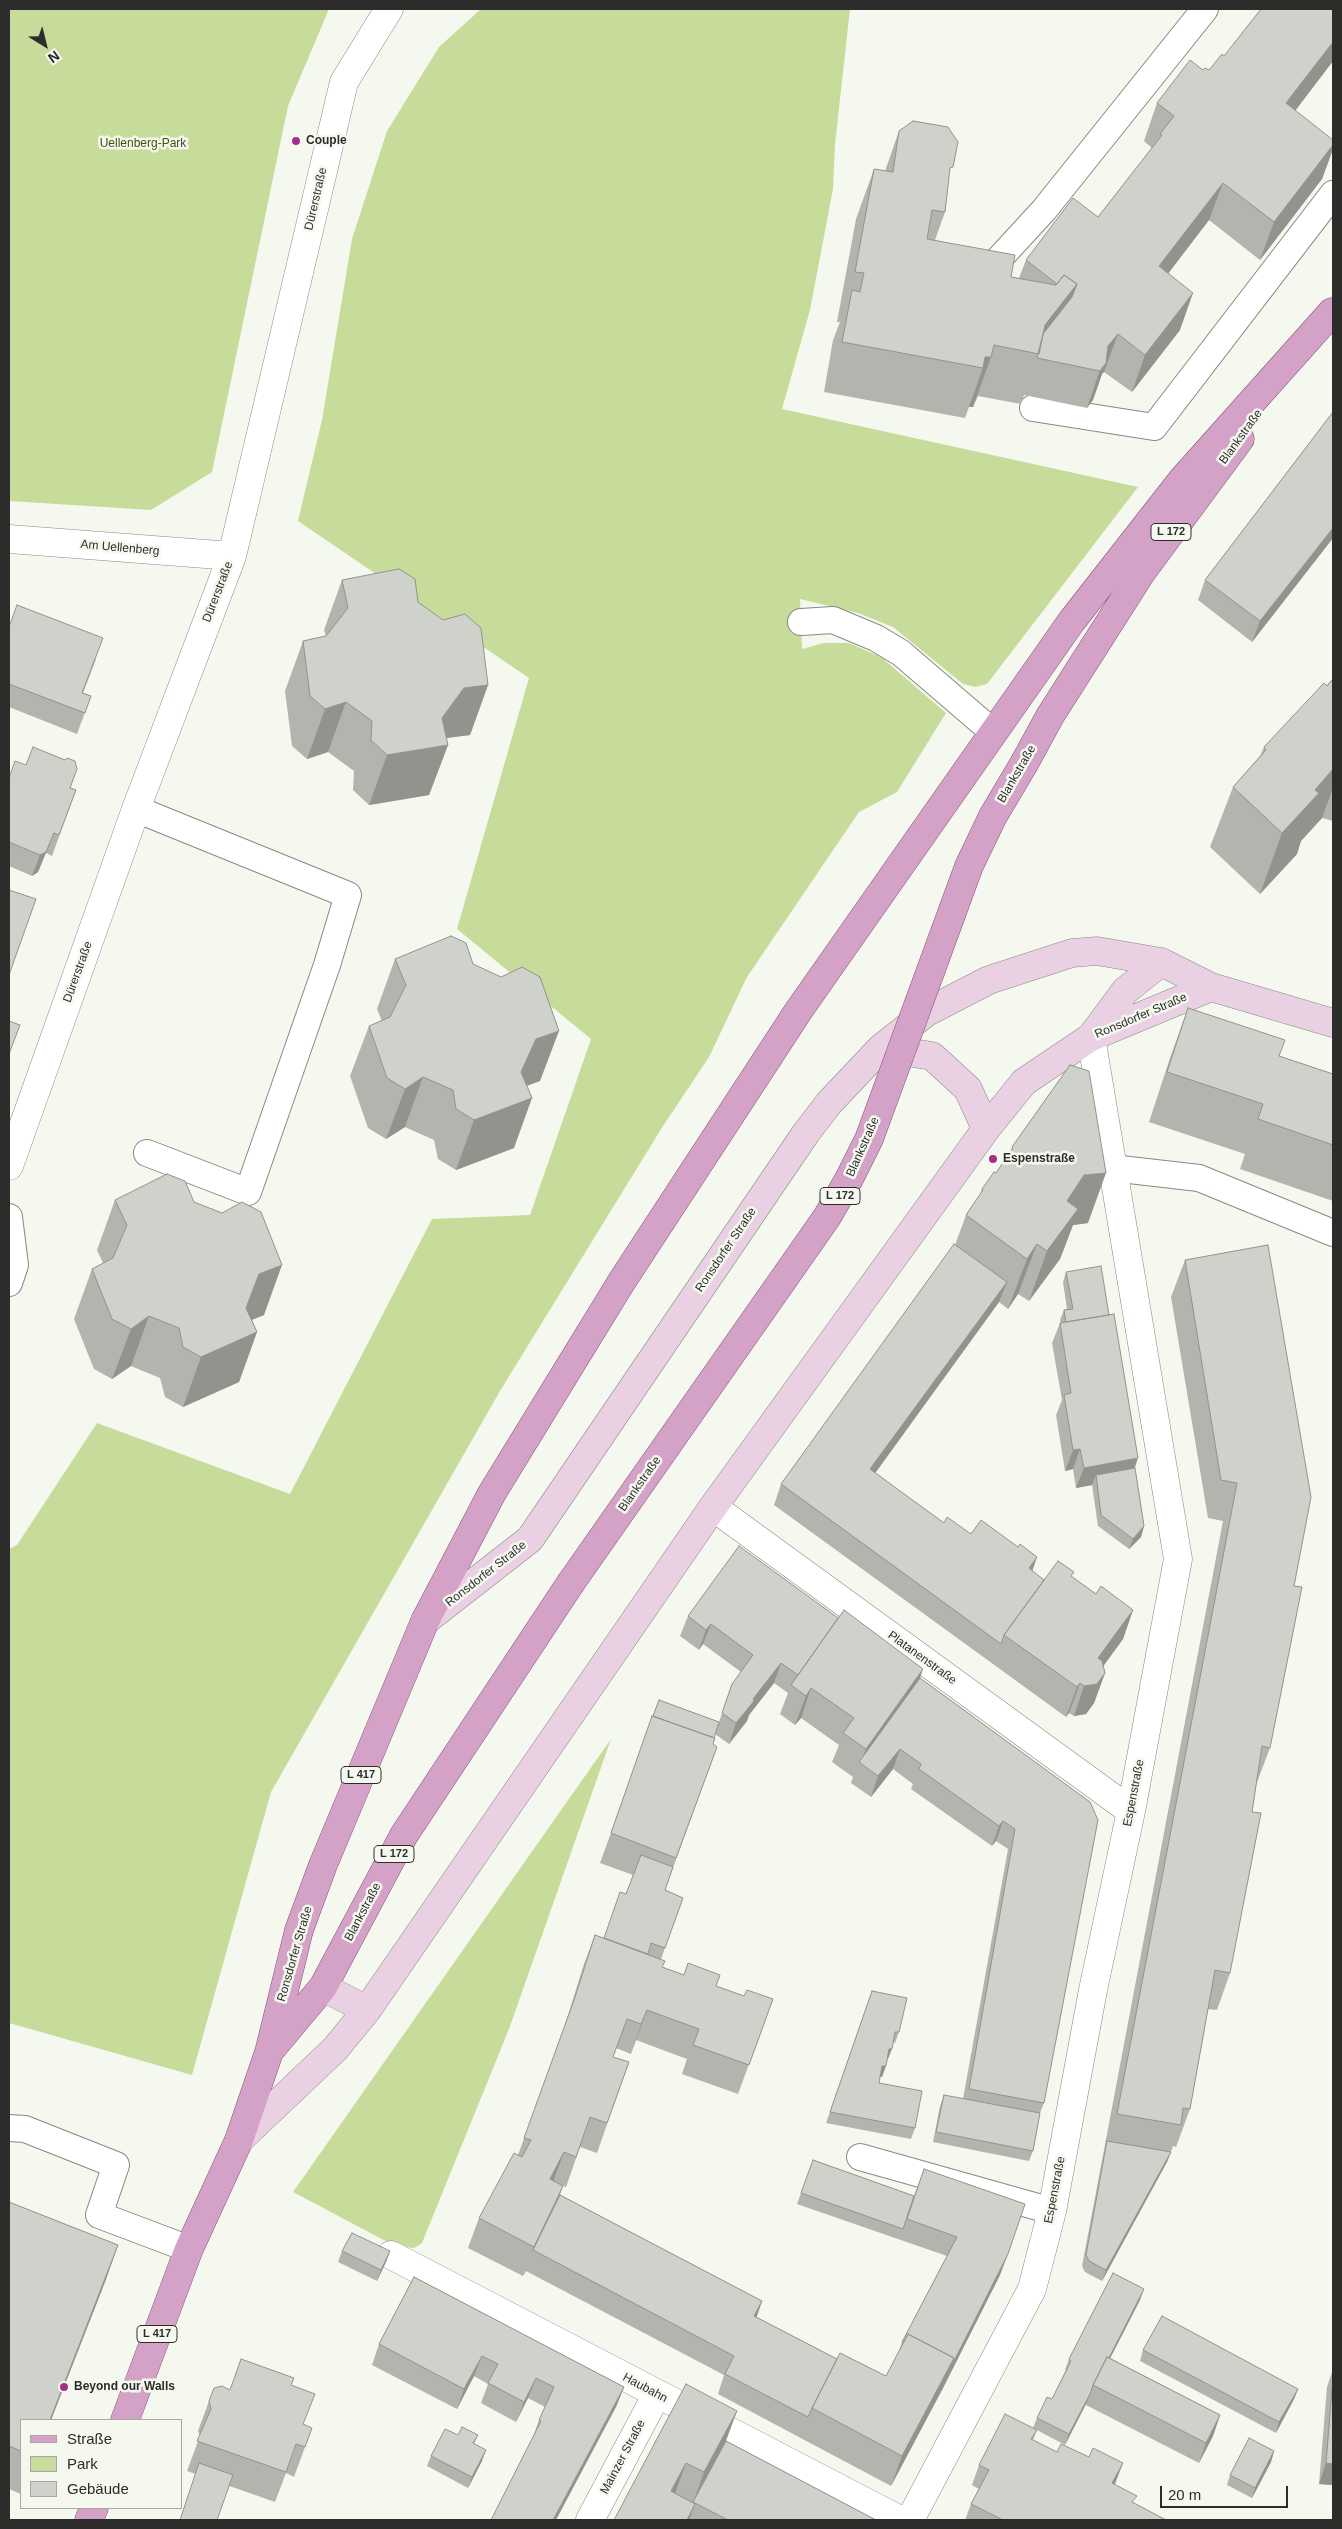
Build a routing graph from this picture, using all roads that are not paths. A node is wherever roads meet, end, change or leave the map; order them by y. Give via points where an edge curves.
1 (389, 9) edge
2 (1205, 9) edge
3 (1333, 194) edge
4 (998, 260) edge
5 (1333, 311) edge
6 (1033, 408) dead end
7 (9, 539) edge
8 (232, 556) junction
9 (801, 622) dead end
10 (993, 732) junction
11 (136, 809) junction
12 (1161, 962) junction
13 (1211, 987) junction
14 (1333, 1023) edge
15 (1091, 1036) junction
16 (881, 1048) junction
17 (986, 1129) junction
18 (147, 1153) dead end
19 (9, 1166) edge
20 (1112, 1168) junction
21 (9, 1217) edge
22 (1333, 1233) edge
23 (9, 1283) edge
24 (713, 1507) junction
25 (425, 1621) junction
26 (1131, 1811) junction
27 (299, 1930) junction
28 (323, 1987) junction
29 (367, 2010) junction
30 (269, 2052) junction
31 (9, 2128) edge
32 (238, 2140) junction
33 (860, 2157) dead end
34 (1052, 2211) junction
35 (188, 2248) junction
36 (391, 2254) edge
37 (657, 2394) junction
38 (125, 2419) edge
39 (590, 2520) edge
40 (900, 2520) edge
41 (910, 2520) edge

1 - 8 street, Dürerstraße via 344,82
2 - 4 lane via 1044,210
3 - 6 lane via 1154,427
5 - 10 main road, Blankstraße / L 172 via 1182,480 1071,622
5 - 28 main road, Blankstraße / L 172, bridge via 1141,573 1050,716 993,816 969,866 868,1139 827,1217 570,1584 404,1835
7 - 8 street, Am Uellenberg
8 - 11 street, Dürerstraße
9 - 10 lane via 832,620 876,638 901,653
10 - 25 main road, Blankstraße / L 172 via 799,1010 622,1281 492,1493
11 - 18 lane via 348,895 248,1192
11 - 19 street, Dürerstraße
12 - 13 street, Ronsdorfer Straße / L 417
12 - 15 street, L 417 via 1125,991
12 - 16 street, Ronsdorfer Straße / L 417 via 1097,951 1072,953 989,980 928,1012
13 - 14 street, Ronsdorfer Straße / L 417
13 - 15 street, Ronsdorfer Straße / L 417
15 - 17 street, Ronsdorfer Straße / L 417 via 1024,1082
15 - 20 street, Espenstraße
16 - 17 street via 932,1056 968,1089
16 - 25 street, Ronsdorfer Straße / L 417 via 829,1103 806,1133 530,1539
17 - 24 street, Ronsdorfer Straße / L 417
20 - 22 lane via 1199,1178
20 - 26 street, Espenstraße via 1178,1559
21 - 23 lane via 15,1265
24 - 26 street, Platanenstraße
24 - 29 street, Ronsdorfer Straße / L 417
25 - 27 main road, Ronsdorfer Straße / L 417
26 - 34 street, Espenstraße via 1093,1990
27 - 28 main road via 305,1965
27 - 30 main road, Ronsdorfer Straße / L 417
28 - 29 street
28 - 30 main road, Blankstraße / L 172
29 - 32 street, Ronsdorfer Straße / L 417 via 335,2050
30 - 32 main road, Ronsdorfer Straße / L 417
31 - 35 lane via 25,2129 116,2165 99,2215
32 - 35 main road, Ronsdorfer Straße / L 417
33 - 34 lane
34 - 41 street, Espenstraße via 1032,2289
35 - 38 main road, Ronsdorfer Straße / L 417
36 - 37 street, Haubahn
37 - 39 street, Mainzer Straße
37 - 40 street, Haubahn

